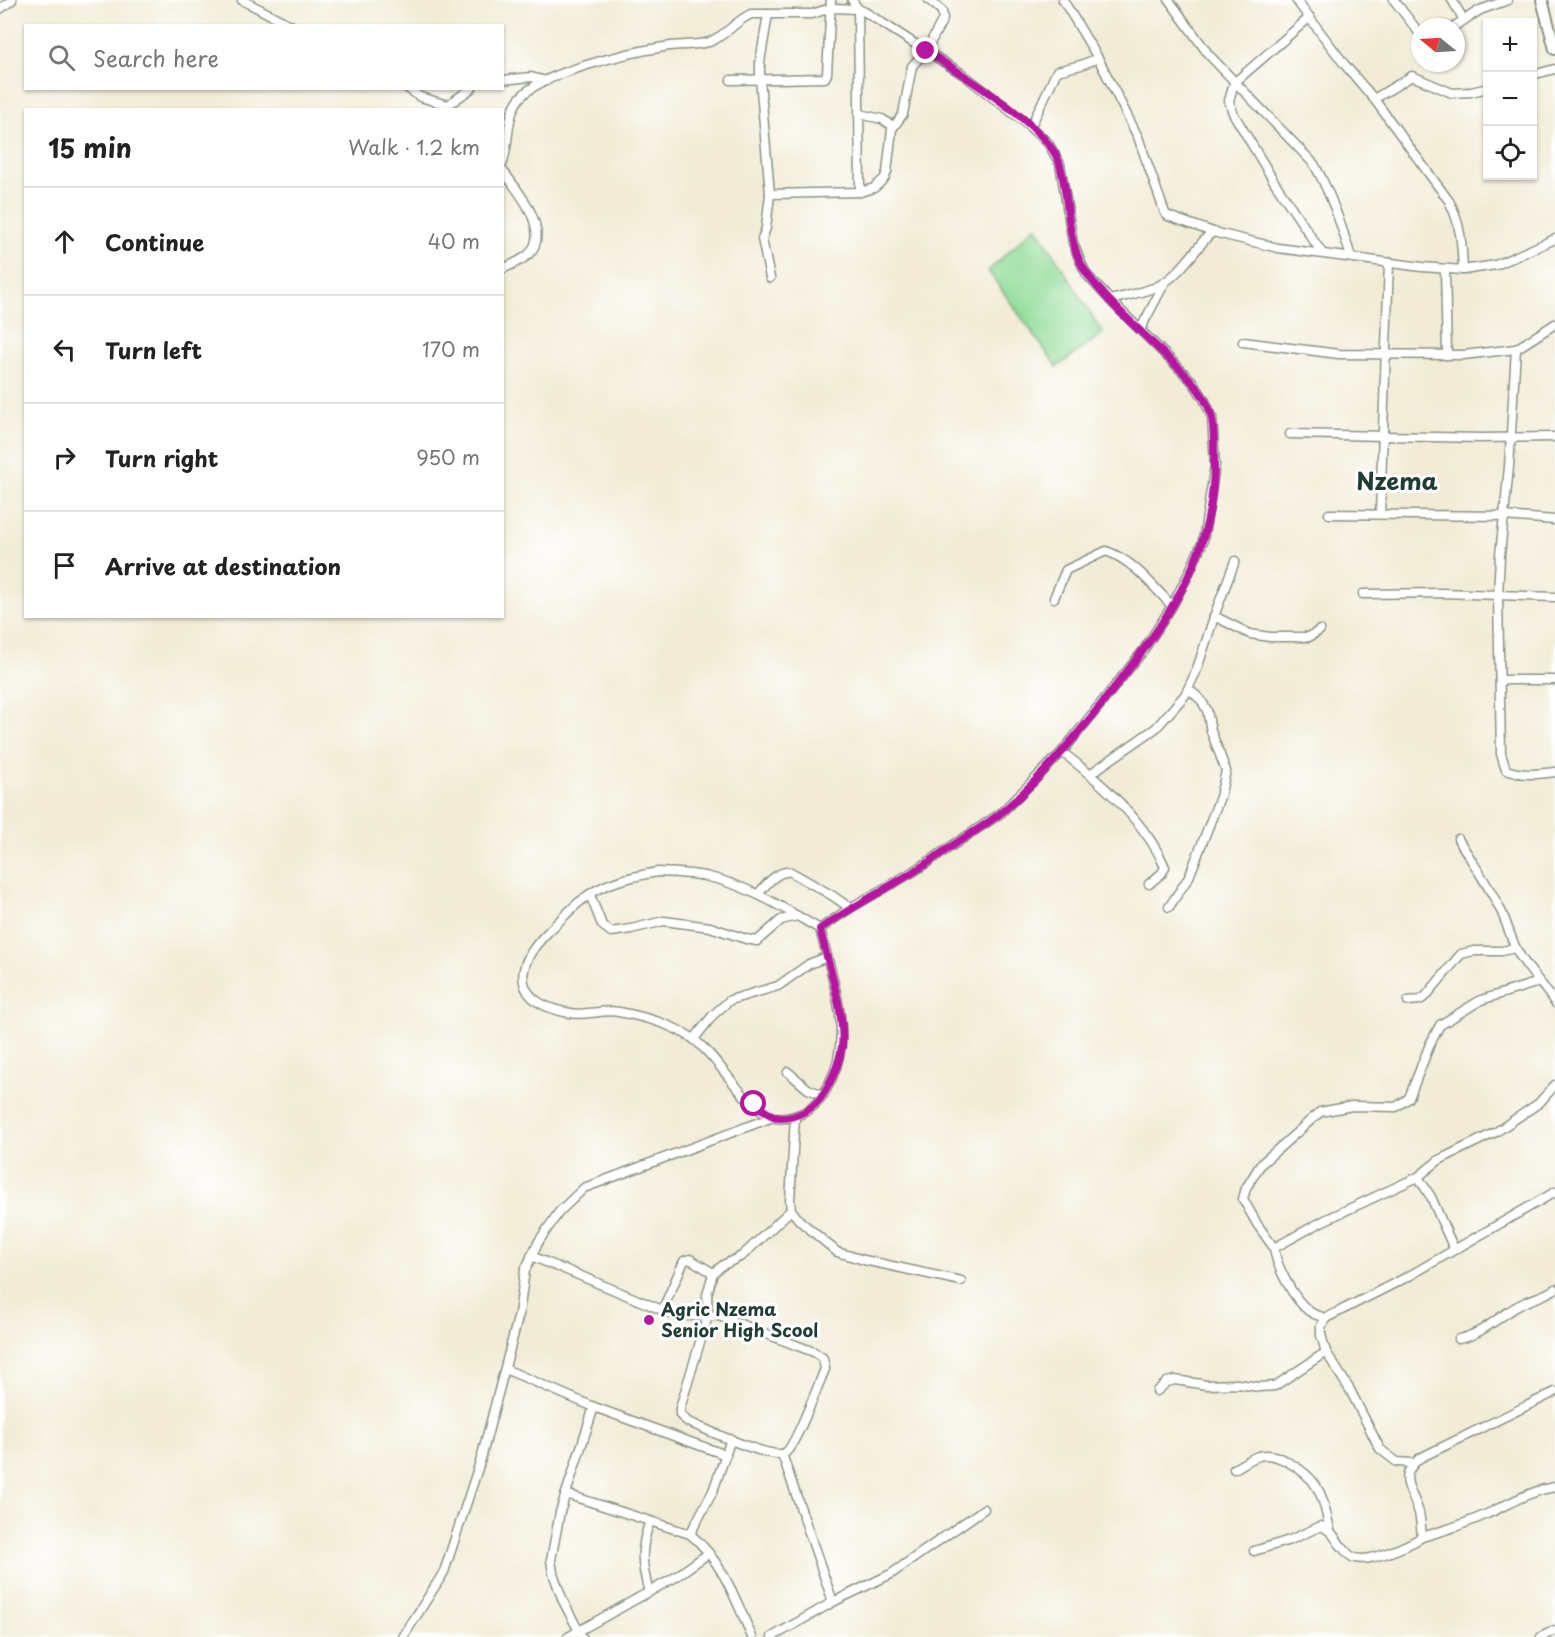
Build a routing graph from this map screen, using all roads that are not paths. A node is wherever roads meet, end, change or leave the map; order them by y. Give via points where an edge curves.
1 (12, 0) edge
2 (242, 0) edge
3 (852, 0) edge
4 (929, 0) edge
5 (1063, 0) edge
6 (1169, 0) edge
7 (1296, 0) edge
8 (1394, 0) edge
9 (1452, 0) edge
10 (1508, 0) edge
11 (1542, 0) edge
12 (831, 4) edge
13 (0, 9) edge
14 (858, 9) junction
15 (768, 14) junction
16 (1310, 17) junction
17 (1463, 18) edge
18 (1465, 19) edge
19 (1411, 22) edge
20 (288, 24) edge
21 (1555, 49) edge
22 (926, 51) junction
23 (1098, 58) junction
24 (1555, 69) edge
25 (1537, 74) edge
26 (760, 79) junction
27 (504, 80) edge
28 (731, 80) dead end
29 (546, 81) junction
30 (1234, 82) junction
31 (1483, 89) edge
32 (410, 90) edge
33 (469, 90) edge
34 (1374, 99) junction
35 (859, 114) junction
36 (893, 126) junction
37 (1031, 126) junction
38 (504, 153) edge
39 (504, 173) edge
40 (860, 192) junction
41 (770, 194) junction
42 (1213, 232) junction
43 (1555, 239) edge
44 (1322, 253) junction
45 (1351, 257) junction
46 (1389, 263) junction
47 (504, 268) edge
48 (1445, 269) junction
49 (1463, 270) junction
50 (770, 278) dead end
51 (1166, 282) junction
52 (1110, 300) junction
53 (1555, 324) edge
54 (1140, 330) junction
55 (1244, 342) dead end
56 (1516, 349) junction
57 (1387, 355) junction
58 (1447, 355) junction
59 (1290, 434) dead end
60 (1384, 435) junction
61 (1510, 437) junction
62 (1555, 437) edge
63 (1329, 514) dead end
64 (1380, 514) junction
65 (1503, 516) junction
66 (1555, 520) edge
67 (1235, 561) dead end
68 (1364, 594) dead end
69 (1498, 596) junction
70 (1555, 597) edge
71 (1054, 598) dead end
72 (1172, 606) junction
73 (1214, 616) junction
74 (1320, 630) dead end
75 (1500, 680) junction
76 (1555, 680) edge
77 (1189, 689) junction
78 (1062, 752) junction
79 (1555, 772) edge
80 (1090, 774) junction
81 (1458, 839) dead end
82 (1149, 884) dead end
83 (758, 894) junction
84 (590, 895) junction
85 (1168, 907) dead end
86 (850, 908) junction
87 (797, 916) junction
88 (820, 929) junction
89 (1515, 948) junction
90 (827, 957) junction
91 (1539, 982) junction
92 (1408, 1001) dead end
93 (1555, 1003) edge
94 (694, 1039) junction
95 (788, 1072) dead end
96 (1555, 1085) edge
97 (823, 1095) junction
98 (772, 1117) junction
99 (795, 1117) junction
100 (1418, 1177) junction
101 (1555, 1192) edge
102 (791, 1210) junction
103 (1274, 1248) junction
104 (1454, 1249) junction
105 (531, 1256) junction
106 (713, 1273) junction
107 (961, 1281) dead end
108 (1555, 1289) edge
109 (662, 1311) junction
110 (708, 1316) junction
111 (1326, 1318) junction
112 (1460, 1339) dead end
113 (1326, 1352) junction
114 (505, 1370) junction
115 (1157, 1391) dead end
116 (1555, 1392) edge
117 (594, 1407) junction
118 (731, 1439) junction
119 (782, 1454) junction
120 (726, 1455) junction
121 (1413, 1463) junction
122 (1234, 1469) dead end
123 (1555, 1487) edge
124 (566, 1494) junction
125 (984, 1509) dead end
126 (650, 1521) junction
127 (1330, 1530) junction
128 (690, 1534) junction
129 (1422, 1537) junction
130 (1254, 1551) dead end
131 (709, 1553) junction
132 (649, 1592) junction
133 (833, 1602) junction
134 (1555, 1630) edge
135 (580, 1634) edge
136 (403, 1637) edge
137 (568, 1637) edge
138 (752, 1637) edge
139 (772, 1637) edge
140 (1543, 1637) edge

1 - 13 street
2 - 20 street
3 - 14 street
4 - 22 street via 943,15
5 - 23 street
6 - 30 street
7 - 16 street
8 - 19 street
9 - 17 street
10 - 18 street
11 - 21 street
12 - 14 street
12 - 15 street via 812,14
12 - 26 street via 825,78
14 - 22 street
14 - 35 street
15 - 26 street
15 - 29 street via 744,17 711,41 648,50 580,67
16 - 30 street
16 - 34 street
22 - 36 street via 912,66 903,114
22 - 37 street
23 - 37 street via 1057,71
23 - 42 street via 1138,137 1165,213
24 - 25 street
26 - 28 street
26 - 41 street
27 - 29 street via 531,77
29 - 38 street via 519,99 509,123
30 - 44 street via 1229,101 1233,112
30 - 45 street via 1314,164 1339,216
31 - 34 street via 1452,93 1412,76
32 - 33 street via 448,105
34 - 49 street via 1454,209 1461,232
35 - 36 street
35 - 40 street
36 - 40 street via 884,179 874,189
37 - 52 street via 1055,154 1077,253 1087,274
39 - 47 street via 524,199 536,224 533,250
40 - 41 street
41 - 50 street via 762,239
42 - 44 street via 1278,248
42 - 51 street
43 - 49 street via 1496,266
44 - 45 street
45 - 46 street
46 - 48 street
46 - 57 street
48 - 49 street
48 - 58 street
51 - 52 street
51 - 54 street
52 - 54 street
53 - 56 street
54 - 72 street via 1193,382 1212,417 1215,465 1203,541
55 - 57 street via 1333,354
56 - 58 street
56 - 61 street
57 - 58 street
57 - 60 street
59 - 60 street
60 - 61 street
60 - 64 street
61 - 62 street
61 - 65 street
63 - 64 street
64 - 65 street
65 - 66 street
65 - 69 street
67 - 73 street
68 - 69 street
69 - 70 street
69 - 75 street
71 - 72 street via 1063,572 1106,551 1146,579
72 - 78 street via 1143,651
73 - 74 street via 1250,634 1270,637 1309,637
73 - 77 street
75 - 76 street
75 - 79 street via 1501,754 1506,770 1532,775
77 - 80 street via 1156,728
77 - 85 street via 1208,710 1211,731 1226,771 1189,877
78 - 80 street
78 - 86 street via 1001,813
80 - 82 street via 1146,834 1160,855 1165,867
81 - 89 street via 1503,914
83 - 84 street via 709,877 658,872 603,886
83 - 86 street via 785,871
83 - 87 street
84 - 87 street via 602,925 611,932 664,921 710,927 757,941 781,920
84 - 94 street via 545,934 529,957 522,984 529,995 570,1013 616,1012 658,1021
86 - 88 street
87 - 88 street
88 - 90 street
89 - 91 street
89 - 92 street via 1461,954 1426,996
90 - 94 street via 809,964 778,986 730,1000
90 - 97 street via 842,1046
91 - 93 street
91 - 103 street via 1481,1000 1440,1025 1409,1098 1396,1107 1352,1106 1320,1112 1261,1164 1243,1199
94 - 98 street via 754,1104
95 - 97 street via 808,1089
96 - 100 street via 1531,1109 1496,1132 1439,1160
97 - 99 street
98 - 99 street
98 - 105 street via 584,1188 559,1212
99 - 102 street
100 - 103 street
100 - 104 street
101 - 104 street
102 - 106 street via 742,1256
102 - 107 street via 837,1252
103 - 111 street via 1280,1268 1299,1300 1315,1315
104 - 111 street
105 - 109 street
105 - 114 street
106 - 109 street via 690,1259 684,1261
106 - 110 street via 707,1295
108 - 112 street via 1515,1307 1474,1336
109 - 110 street via 692,1318
110 - 118 street via 680,1415
110 - 119 street via 774,1336 822,1358 825,1369 818,1387 791,1448
111 - 113 street via 1321,1335
113 - 115 street via 1275,1386 1207,1386 1175,1380
113 - 121 street via 1380,1449 1397,1462
114 - 117 street
114 - 136 street via 444,1572
116 - 121 street
117 - 120 street
117 - 124 street
118 - 119 street via 764,1453
118 - 120 street
119 - 133 street
120 - 128 street via 713,1491
121 - 129 street via 1407,1483 1419,1511
122 - 127 street via 1258,1456 1269,1455 1306,1472 1324,1502
123 - 129 street via 1533,1492 1485,1515
124 - 126 street
124 - 135 street via 551,1560 557,1587
125 - 133 street via 891,1574
126 - 128 street
126 - 132 street via 642,1545
127 - 129 street via 1352,1558 1363,1559 1410,1545
127 - 130 street via 1313,1528
128 - 131 street
131 - 132 street
131 - 138 street
132 - 135 street
133 - 139 street
134 - 140 street
135 - 137 street

